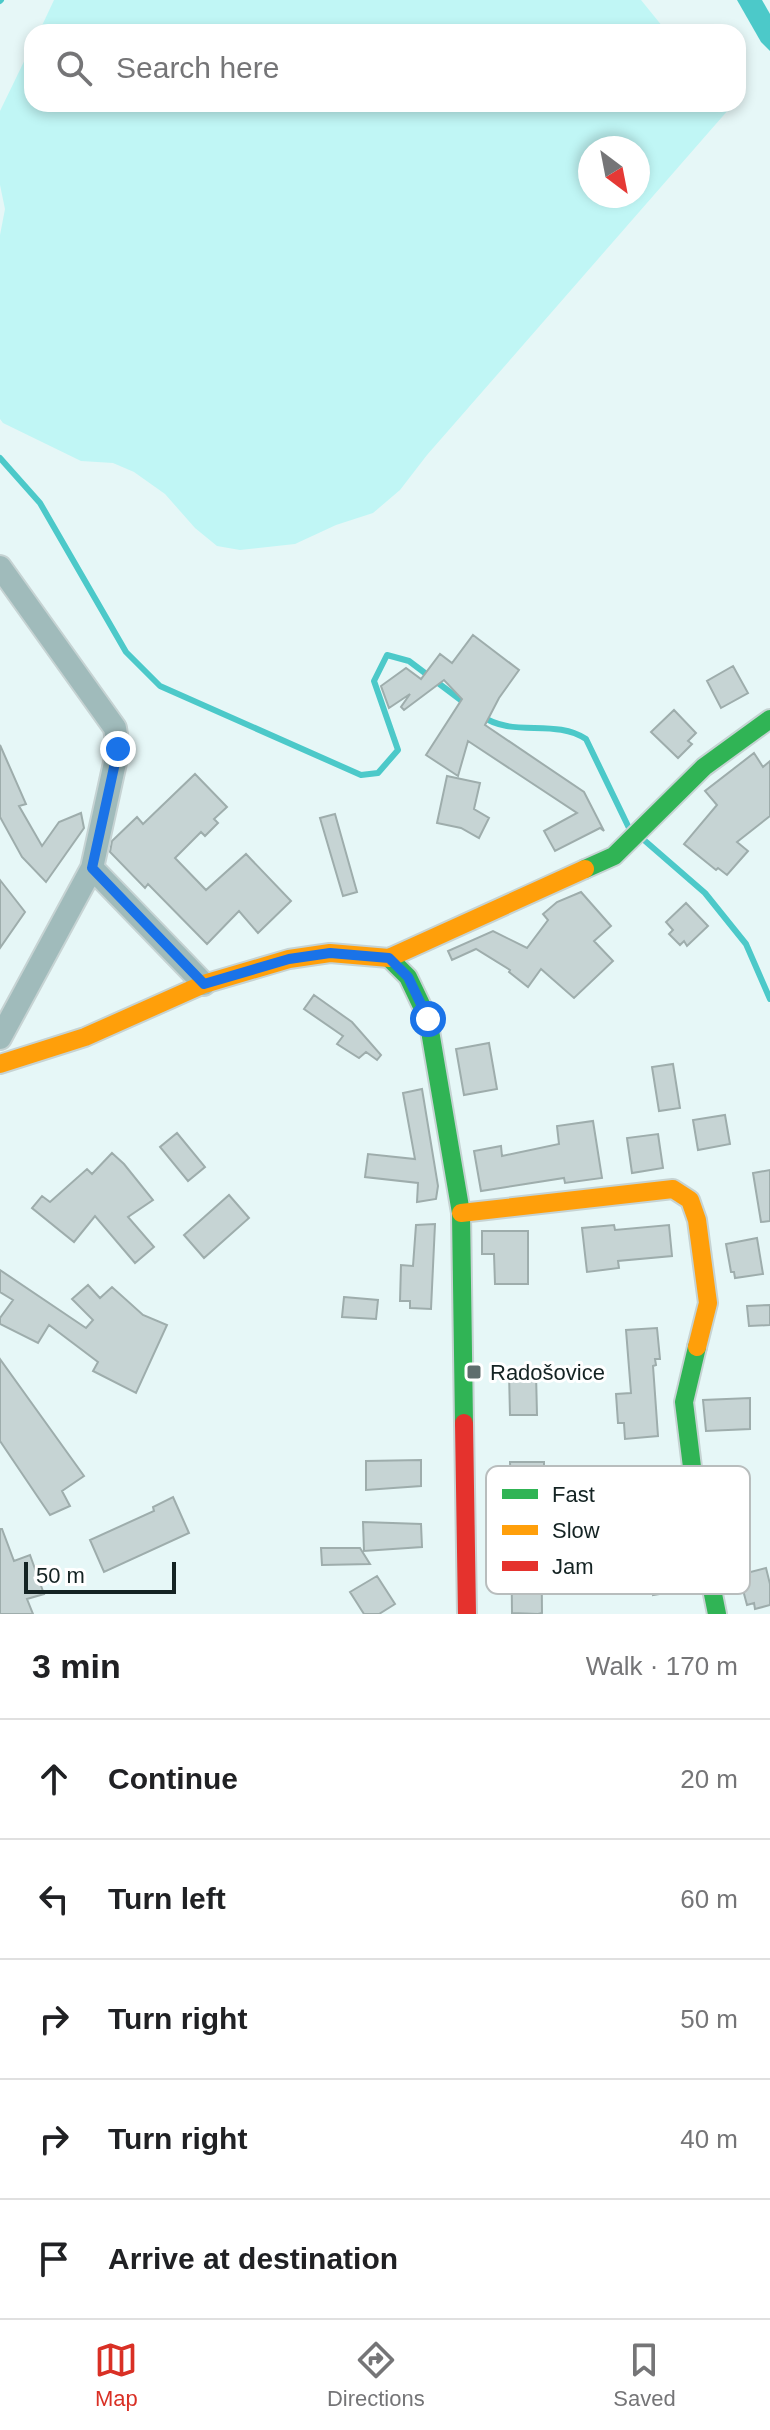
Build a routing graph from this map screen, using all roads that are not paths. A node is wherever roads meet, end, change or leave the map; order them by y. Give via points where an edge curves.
1 (0, 567) edge
2 (770, 719) edge
3 (92, 868) junction
4 (389, 958) junction
5 (204, 984) junction
6 (0, 1038) edge
7 (0, 1064) edge
8 (461, 1213) junction
9 (692, 1466) edge
10 (713, 1594) edge
11 (467, 1614) edge
12 (717, 1614) edge

1 - 3 street via 115,728 118,749
2 - 4 street via 704,767 614,856
3 - 5 street
3 - 6 street
4 - 5 street via 330,953
4 - 8 street via 408,977 428,1019
5 - 7 street via 85,1037
8 - 9 street via 673,1189 690,1200 708,1303 684,1402
8 - 11 street
10 - 12 street

